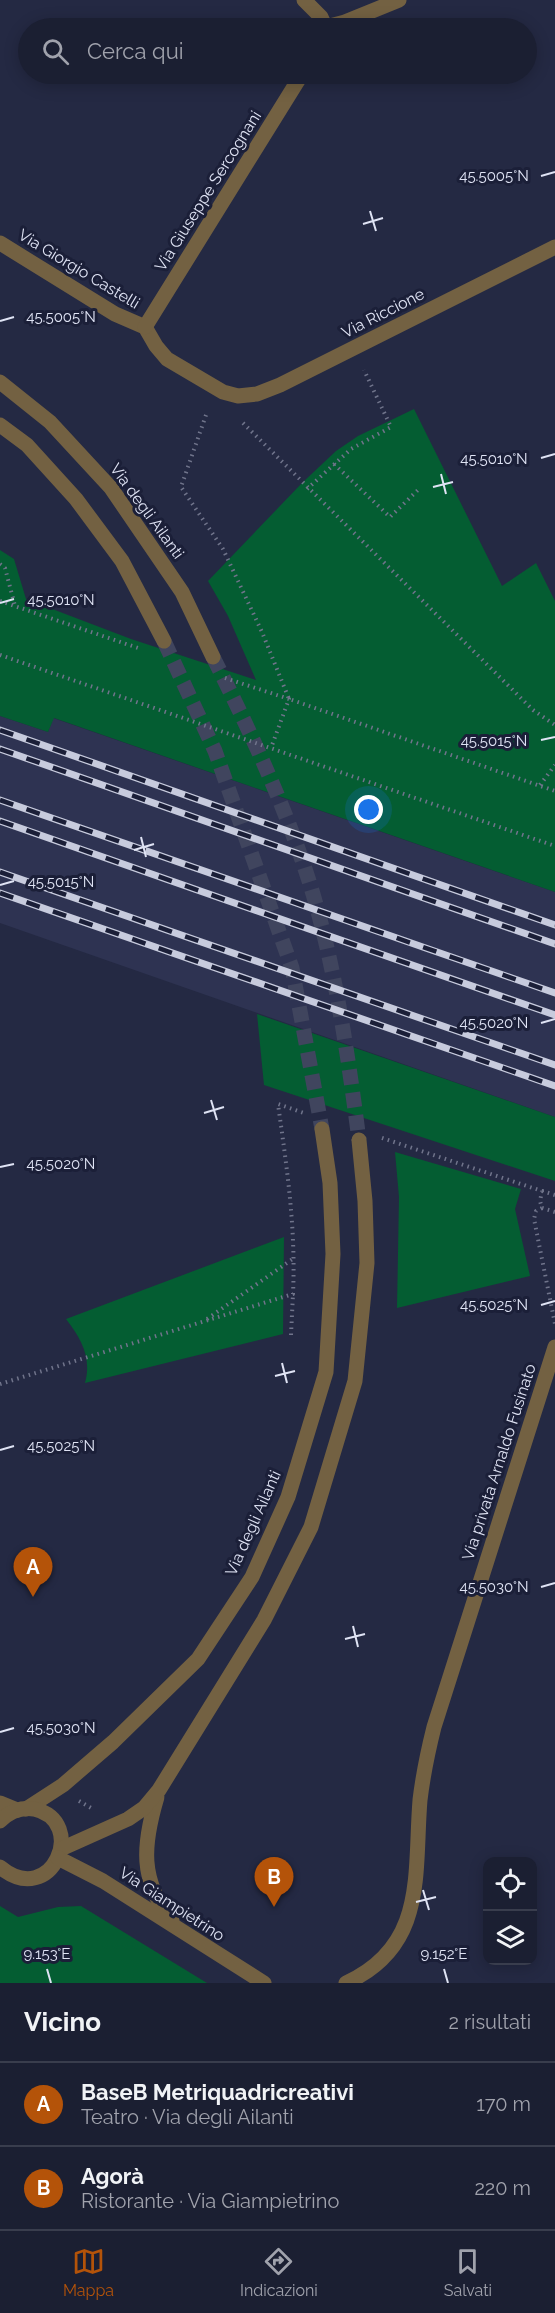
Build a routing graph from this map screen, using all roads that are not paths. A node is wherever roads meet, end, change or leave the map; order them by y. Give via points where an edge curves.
1 (304, 0) edge
2 (399, 0) edge
3 (321, 18) edge
4 (355, 18) edge
5 (296, 84) edge
6 (0, 243) edge
7 (555, 247) edge
8 (145, 327) junction
9 (0, 382) edge
10 (222, 392) joint
11 (0, 425) edge
12 (164, 641) tunnel mouth
13 (213, 657) tunnel mouth
14 (322, 1129) tunnel mouth
15 (359, 1140) tunnel mouth
16 (555, 1347) edge
17 (159, 1790) junction
18 (0, 1803) edge
19 (22, 1809) junction
20 (0, 1821) edge
21 (60, 1854) junction
22 (0, 1867) edge
23 (177, 1928) junction
24 (264, 1983) edge
25 (346, 1983) edge

1 - 3 street
2 - 4 street
5 - 8 street, Via Giuseppe Sercognani
6 - 8 street, Via Giorgio Castelli via 115,314
7 - 10 street, Via Riccione via 280,386 238,396
8 - 10 street, Via Giorgio Castelli via 167,359
9 - 13 street, Via degli Ailanti via 50,422 111,488 182,592
11 - 12 street via 27,445 76,499 122,561
14 - 19 street, Via degli Ailanti via 330,1183 333,1254 326,1372 288,1497 252,1577 198,1659 63,1785
15 - 17 street via 367,1263 355,1380 311,1527 264,1620
16 - 25 street, Via privata Arnaldo Fusinato via 434,1727 422,1782 416,1877 408,1920 382,1960
17 - 21 street via 128,1819
17 - 23 street via 147,1830 146,1855 154,1893
18 - 19 street
19 - 20 street
19 - 21 street via 50,1817 60,1832
21 - 22 street via 48,1871 33,1878 17,1877
21 - 23 street, Via Giampietrino
23 - 24 street, Via Giampietrino

